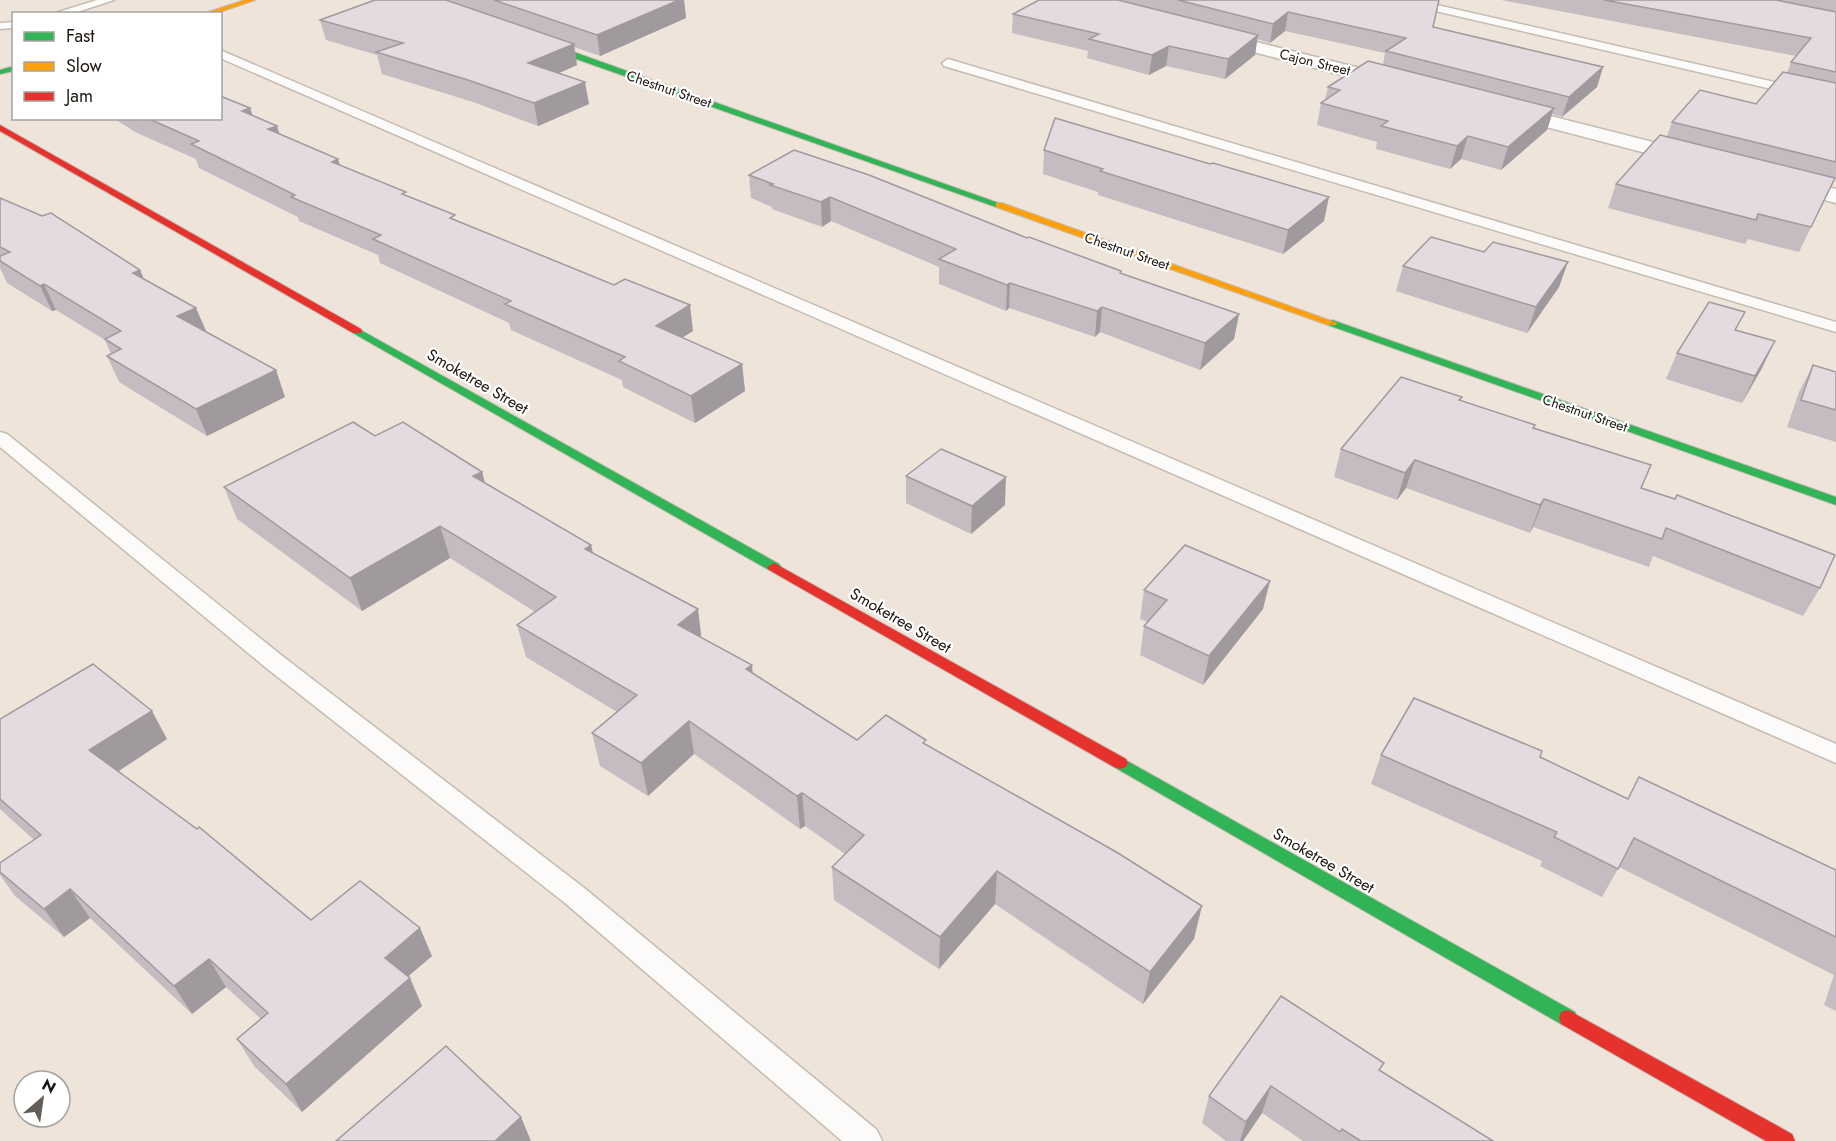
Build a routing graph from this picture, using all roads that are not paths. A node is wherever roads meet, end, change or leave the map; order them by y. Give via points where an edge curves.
1 (109, 0) edge
2 (252, 0) edge
3 (1401, 0) edge
4 (64, 12) edge
5 (212, 12) edge
6 (1189, 30) edge
7 (520, 36) edge
8 (222, 54) edge
9 (948, 63) dead end
10 (1420, 89) edge
11 (1836, 100) edge
12 (1490, 107) edge
13 (0, 128) edge
14 (1709, 164) edge
15 (1767, 178) edge
16 (1836, 196) edge
17 (1836, 327) edge
18 (0, 438) edge
19 (1836, 501) edge
20 (1836, 754) edge
21 (866, 1141) edge
22 (1785, 1141) edge

1 - 4 lane
2 - 5 street
3 - 11 lane
6 - 10 street, Cajon Street
7 - 19 street, Chestnut Street
8 - 20 lane
9 - 17 lane
12 - 14 street
13 - 22 street, Smoketree Street
15 - 16 street
18 - 21 lane via 273,662 574,895

